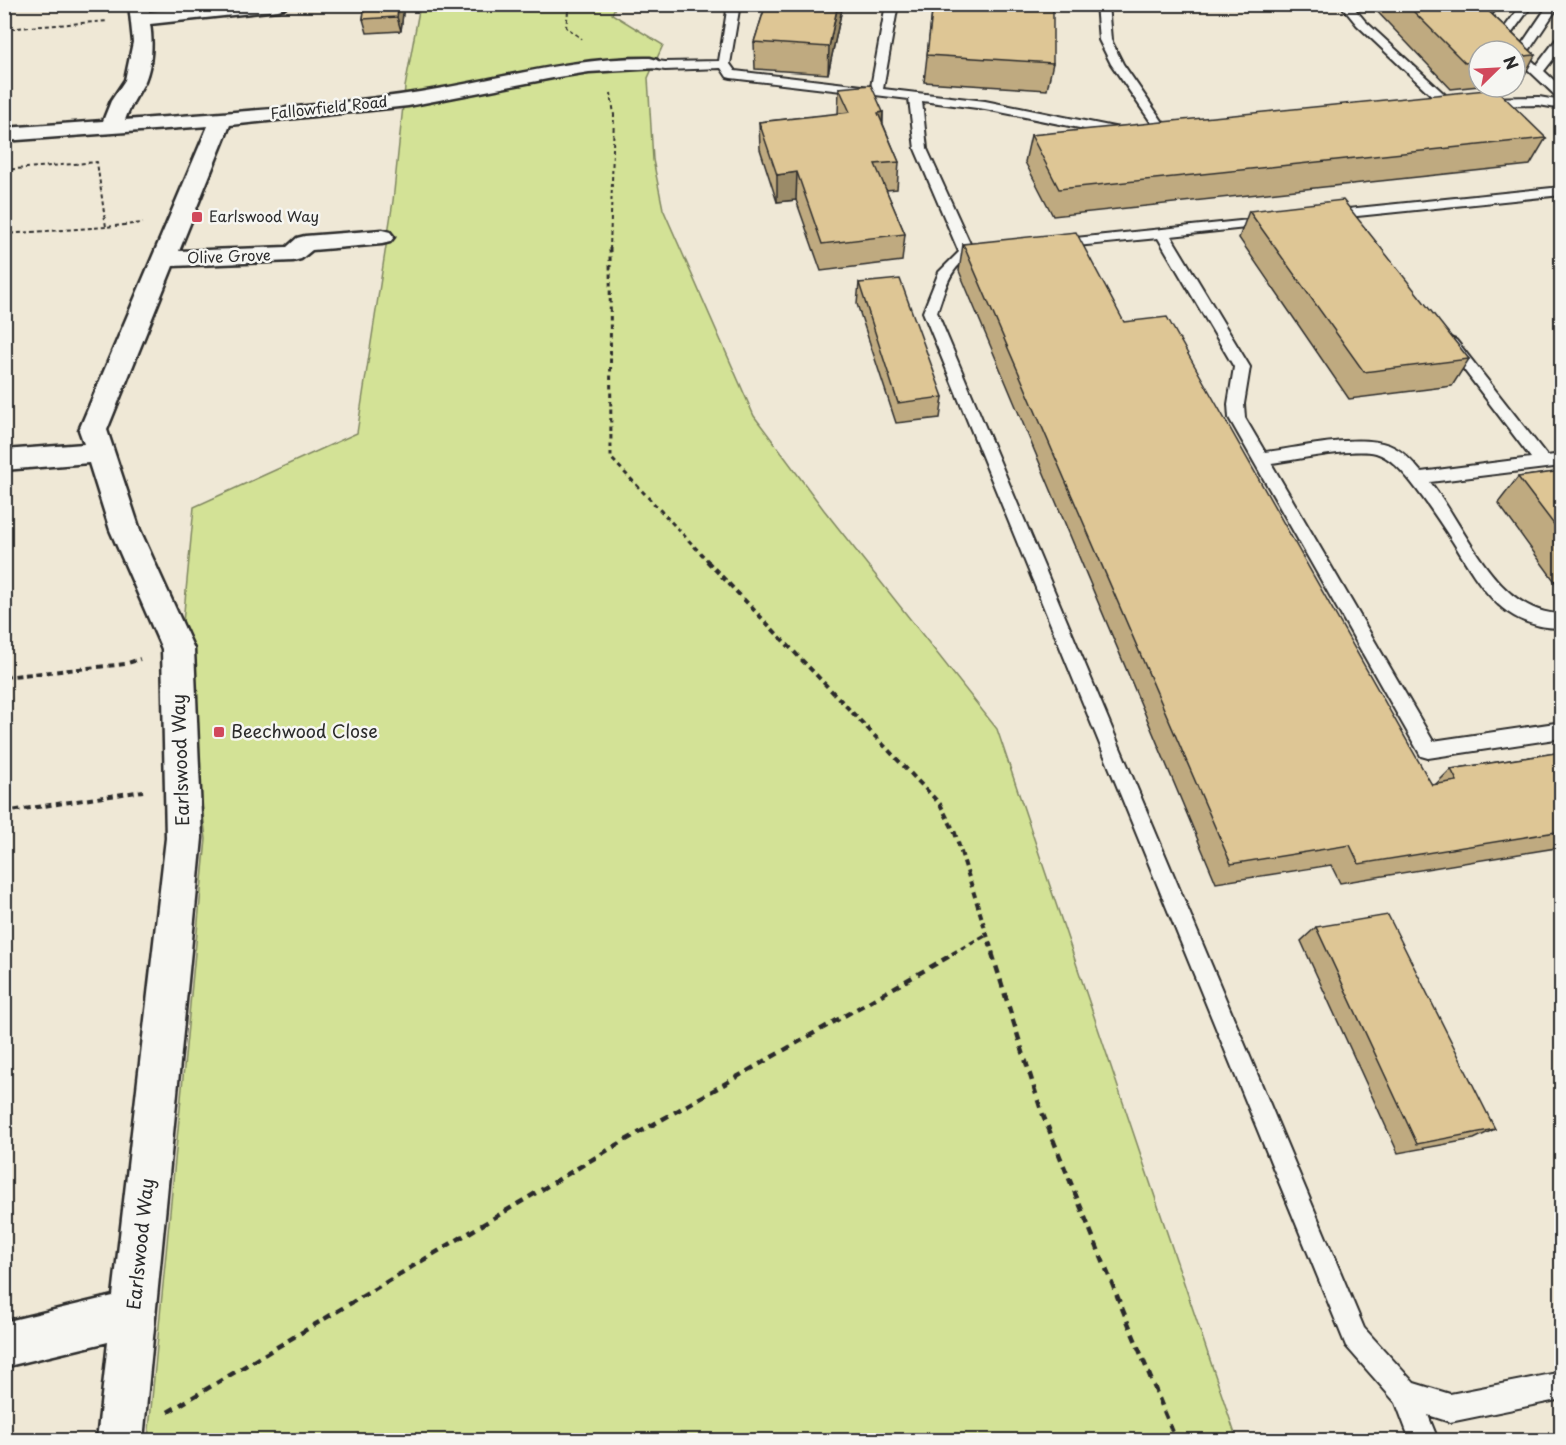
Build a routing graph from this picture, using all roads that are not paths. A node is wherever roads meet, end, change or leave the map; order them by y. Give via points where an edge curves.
1 (279, 4) edge
2 (734, 4) edge
3 (892, 4) edge
4 (1102, 4) edge
5 (1345, 4) edge
6 (1495, 4) edge
7 (1528, 4) edge
8 (1555, 4) edge
9 (139, 12) edge
10 (1489, 26) junction
11 (1502, 39) edge
12 (1562, 39) edge
13 (1527, 46) edge
14 (724, 63) junction
15 (1527, 63) edge
16 (650, 64) joint
17 (1537, 72) junction
18 (877, 91) junction
19 (1562, 95) edge
20 (915, 96) junction
21 (1562, 105) edge
22 (222, 118) junction
23 (112, 126) junction
24 (4, 135) edge
25 (1562, 191) edge
26 (1351, 213) junction
27 (1316, 217) edge
28 (1280, 220) edge
29 (1365, 231) edge
30 (1162, 233) junction
31 (382, 237) dead end
32 (1047, 245) edge
33 (990, 251) edge
34 (967, 253) junction
35 (164, 259) junction
36 (1443, 333) edge
37 (100, 452) junction
38 (1260, 459) junction
39 (4, 460) edge
40 (1562, 460) edge
41 (1543, 462) junction
42 (1417, 478) junction
43 (1562, 621) edge
44 (1562, 730) edge
45 (134, 1313) junction
46 (4, 1345) edge
47 (1562, 1385) edge
48 (1406, 1394) junction
49 (120, 1440) edge
50 (1424, 1440) edge

1 - 9 street
2 - 14 lane
3 - 18 lane
4 - 20 lane via 1105,40 1156,128 1119,132 985,105
5 - 21 lane via 1360,23 1453,104 1539,100
6 - 10 lane
7 - 10 lane
8 - 13 lane
9 - 23 street via 142,42 135,80 121,101
10 - 11 lane
12 - 17 lane
14 - 16 lane
14 - 18 lane via 731,74
15 - 17 lane
16 - 22 street, Fallowfield Road via 608,63 411,100
17 - 19 lane
18 - 20 lane
20 - 34 lane via 921,149
22 - 23 street, Fallowfield Road
22 - 35 street, Earlswood Way
23 - 24 street, Fallowfield Road
25 - 26 lane
26 - 27 lane
26 - 29 lane
28 - 30 lane
30 - 32 lane
30 - 38 lane via 1242,367 1234,404 1237,418
31 - 35 street, Olive Grove via 305,243 293,254
33 - 34 lane
34 - 48 lane via 951,262 943,274 930,312 1355,1337
35 - 37 street, Earlswood Way via 93,430
36 - 41 lane
37 - 39 street
37 - 45 street, Earlswood Way via 125,530 178,649 184,838
38 - 42 lane via 1372,446 1400,459
38 - 44 lane via 1428,750
40 - 41 lane
41 - 42 lane
42 - 43 lane via 1502,600 1532,618
45 - 46 street
45 - 49 street, Earlswood Way
47 - 48 lane via 1450,1408
48 - 50 lane

